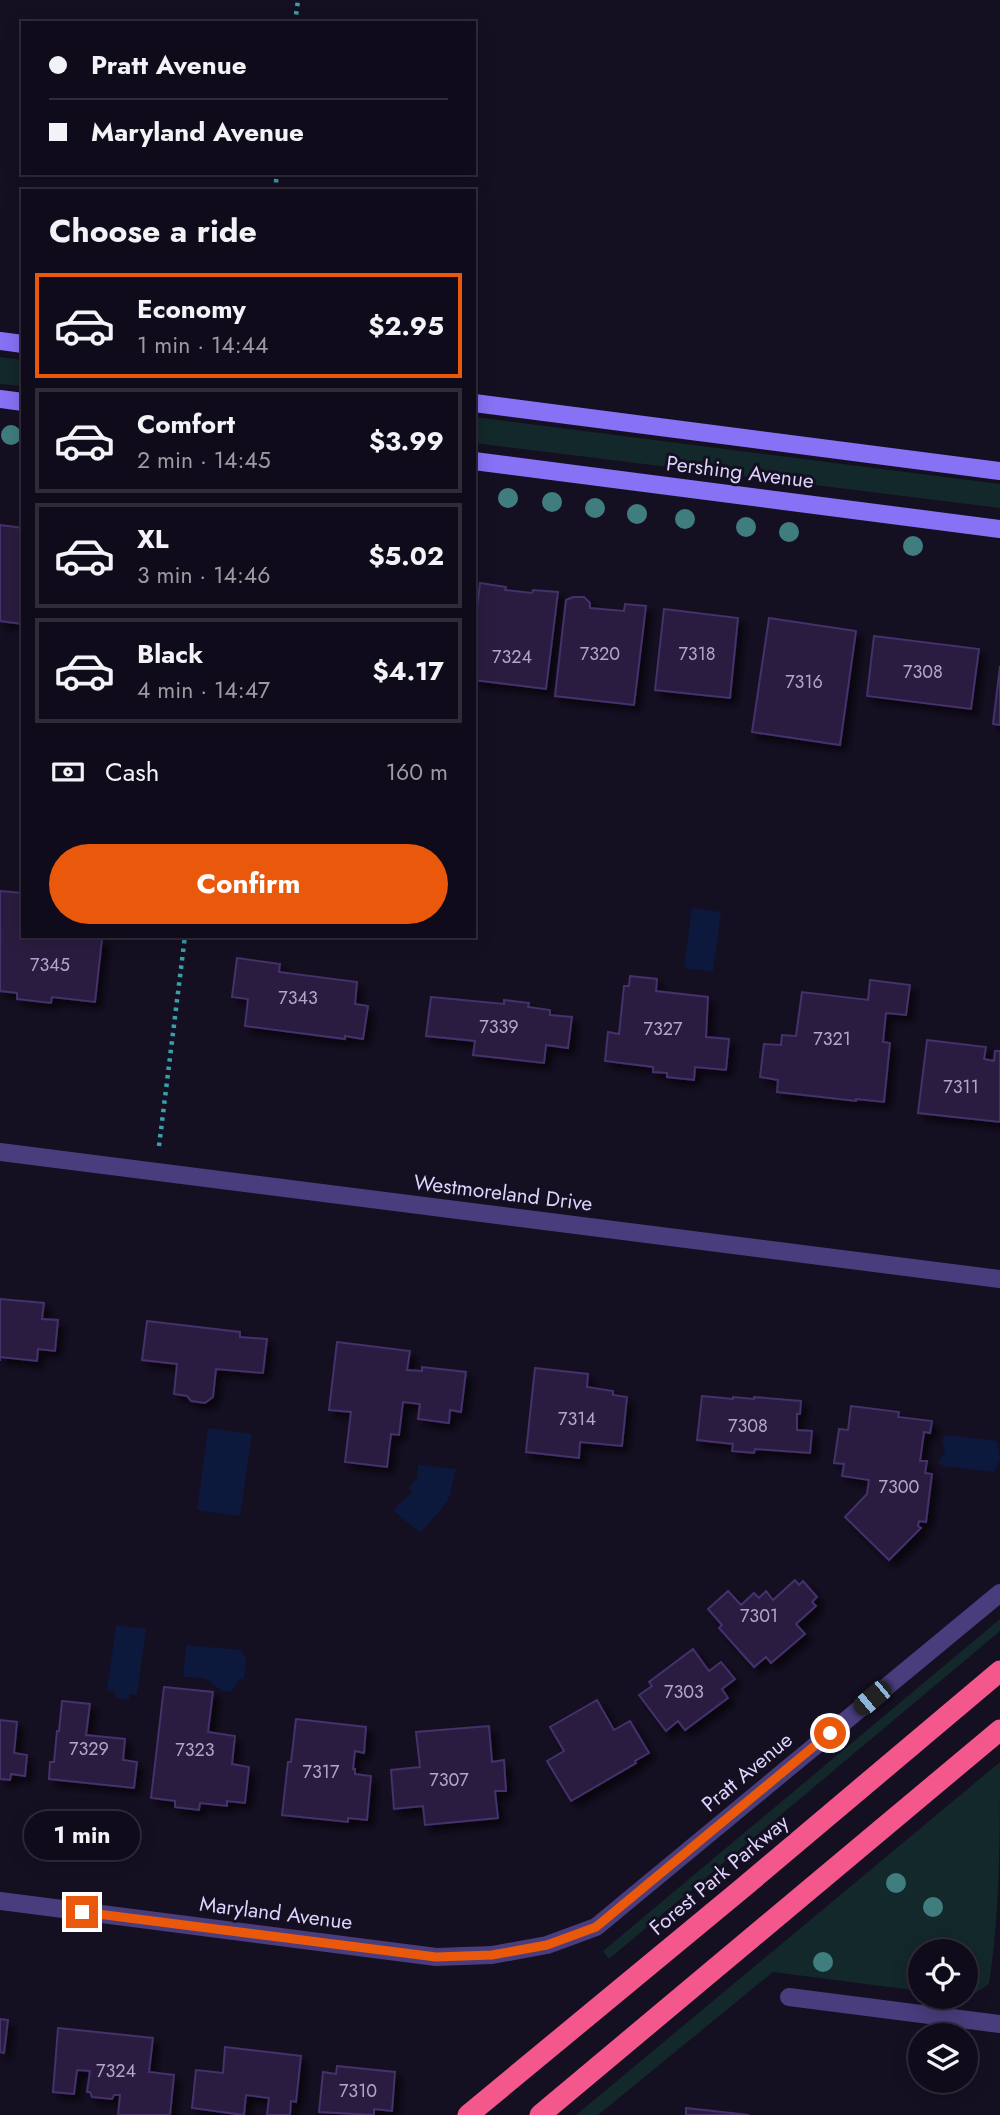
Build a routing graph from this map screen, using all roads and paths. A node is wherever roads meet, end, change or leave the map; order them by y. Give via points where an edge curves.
1 (298, 0) edge
2 (295, 21) edge
3 (0, 341) edge
4 (21, 344) edge
5 (0, 399) edge
6 (21, 402) edge
7 (476, 403) edge
8 (476, 461) edge
9 (1000, 471) edge
10 (1000, 529) edge
11 (186, 938) edge
12 (0, 1152) edge
13 (156, 1172) junction
14 (1000, 1279) edge
15 (1000, 1593) edge
16 (1000, 1671) edge
17 (1000, 1730) edge
18 (0, 1901) edge
19 (547, 1945) joint
20 (789, 1997) dead end
21 (1000, 2024) edge
22 (468, 2115) edge
23 (540, 2115) edge

1 - 2 path
3 - 4 street
5 - 6 street
7 - 9 street, Pershing Avenue
8 - 10 street, Pershing Avenue
11 - 13 path
12 - 13 street, Westmoreland Drive
13 - 14 street, Westmoreland Drive
15 - 19 street, Pratt Avenue via 596,1927
16 - 22 highway, Forest Park Parkway
17 - 23 highway
18 - 19 street, Maryland Avenue via 436,1957 492,1955
20 - 21 street

